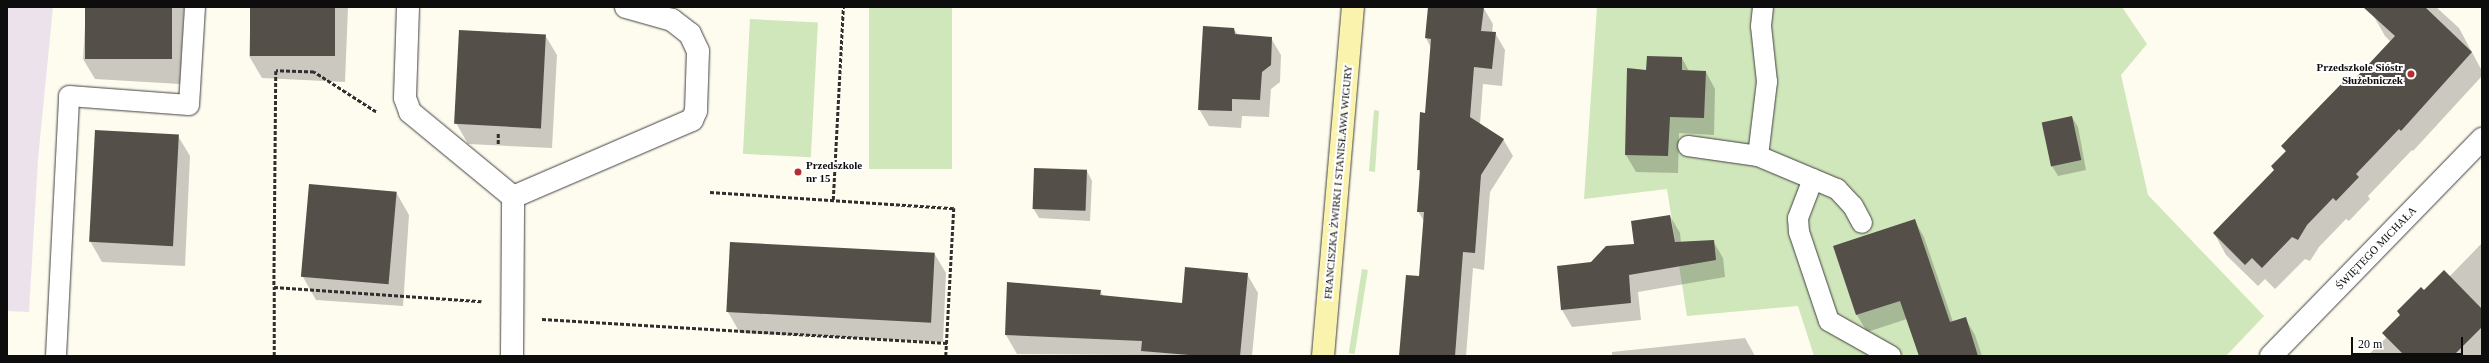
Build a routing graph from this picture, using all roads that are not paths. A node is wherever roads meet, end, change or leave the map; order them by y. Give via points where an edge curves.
1 (195, 7) edge
2 (408, 7) edge
3 (626, 7) edge
4 (1353, 7) edge
5 (1763, 7) edge
6 (2482, 139) edge
7 (1688, 146) dead end
8 (1758, 156) junction
9 (1813, 180) junction
10 (513, 197) junction
11 (1862, 223) dead end
12 (56, 356) edge
13 (512, 356) edge
14 (1323, 356) edge
15 (1891, 356) edge
16 (2271, 356) edge

1 - 12 lane via 189,105 70,96
2 - 10 street via 405,98 410,112
3 - 10 street via 672,20 690,34 698,50 696,111 692,120
4 - 14 street, FRANCISZKA ŻWIRKI I STANISŁAWA WIGURY
5 - 8 lane via 1761,26 1767,82
6 - 16 street, ŚWIĘTEGO MICHAŁA
7 - 8 lane
8 - 9 lane
9 - 11 lane via 1837,189 1854,206
9 - 15 lane via 1798,218 1799,232 1829,321
10 - 13 street

